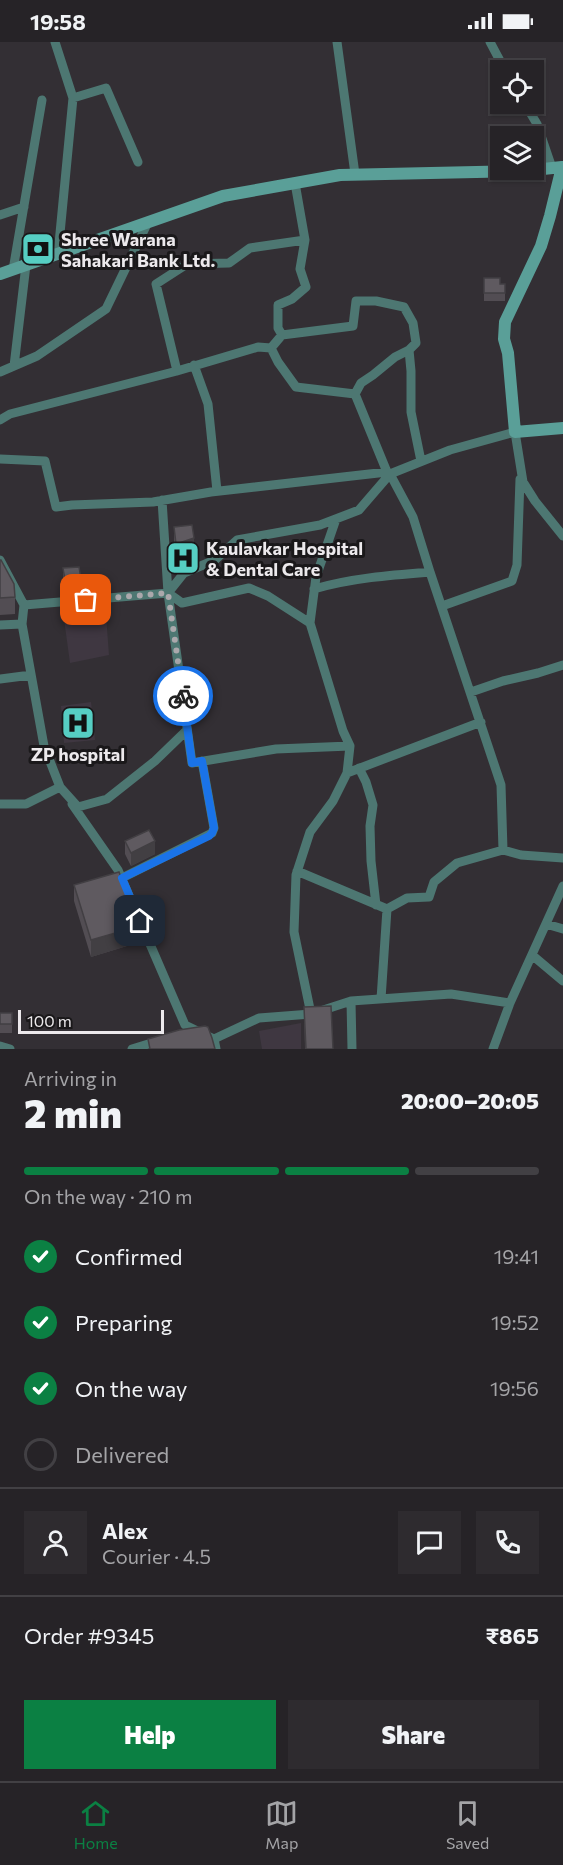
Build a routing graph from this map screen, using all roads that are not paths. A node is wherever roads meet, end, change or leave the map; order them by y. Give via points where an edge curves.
1 (337, 42) edge
2 (490, 42) edge
3 (57, 43) edge
4 (500, 60) edge
5 (73, 98) junction
6 (42, 100) dead end
7 (531, 114) edge
8 (138, 162) dead end
9 (559, 167) edge
10 (355, 174) junction
11 (295, 183) junction
12 (24, 207) junction
13 (0, 215) edge
14 (148, 222) junction
15 (305, 240) junction
16 (58, 254) junction
17 (26, 265) junction
18 (13, 270) junction
19 (0, 274) edge
20 (282, 335) junction
21 (271, 348) junction
22 (409, 351) junction
23 (194, 365) junction
24 (14, 366) junction
25 (177, 370) junction
26 (0, 372) edge
27 (355, 394) junction
28 (0, 420) edge
29 (560, 426) edge
30 (515, 432) junction
31 (0, 459) edge
32 (421, 461) junction
33 (520, 466) junction
34 (390, 474) junction
35 (217, 491) junction
36 (162, 500) junction
37 (336, 519) junction
38 (563, 536) edge
39 (0, 560) edge
40 (430, 572) junction
41 (315, 589) junction
42 (168, 593) junction
43 (24, 605) junction
44 (442, 606) junction
45 (310, 623) junction
46 (22, 624) junction
47 (0, 625) edge
48 (563, 665) edge
49 (31, 675) junction
50 (0, 679) edge
51 (471, 692) junction
52 (481, 722) junction
53 (187, 730) junction
54 (350, 746) junction
55 (202, 761) junction
56 (360, 768) junction
57 (347, 773) junction
58 (60, 787) junction
59 (0, 804) edge
60 (503, 850) junction
61 (563, 858) edge
62 (297, 871) junction
63 (122, 878) junction
64 (563, 886) edge
65 (376, 904) junction
66 (387, 909) junction
67 (546, 924) junction
68 (563, 929) edge
69 (532, 955) junction
70 (563, 981) edge
71 (381, 999) junction
72 (351, 1001) junction
73 (510, 1003) junction
74 (311, 1014) junction
75 (164, 1040) edge
76 (215, 1044) edge
77 (0, 1046) edge
78 (10, 1049) edge
79 (132, 1049) edge
80 (352, 1049) edge
81 (493, 1049) edge

1 - 10 street
2 - 4 street
3 - 5 street
5 - 8 street via 106,88
5 - 16 street
6 - 12 street
7 - 9 street
9 - 10 main road
9 - 30 main road via 541,246 506,322 504,339
10 - 11 main road
11 - 14 main road via 223,196
11 - 15 street
12 - 13 street
12 - 18 street
14 - 16 main road
14 - 24 street via 106,309 37,356
15 - 20 street via 300,268 306,286 278,305 278,328
15 - 25 street via 250,248 229,263 187,264 156,284
16 - 17 main road
17 - 18 main road
17 - 24 street
18 - 19 main road
20 - 21 street
20 - 22 street via 353,326 356,301 376,301 404,307 413,323 416,343
21 - 23 street via 258,347
21 - 27 street via 296,387
22 - 27 street via 361,383
22 - 32 street via 411,412
23 - 25 street
23 - 35 street via 208,404
24 - 26 street
25 - 28 street via 10,414
27 - 35 street via 387,471
29 - 30 main road
30 - 32 street
30 - 33 street
31 - 36 street via 45,461 56,507
32 - 34 street
33 - 38 street via 523,482
33 - 44 street via 517,566 512,581
34 - 37 street via 358,510
34 - 40 street via 413,517
35 - 36 street
36 - 42 street
37 - 41 street
37 - 42 street via 237,540 215,560 184,573
39 - 43 street
40 - 41 street
40 - 44 street
41 - 45 street
42 - 43 street
42 - 45 street via 182,603 249,588
42 - 53 street
43 - 46 street
44 - 51 street
45 - 54 street
46 - 47 street
46 - 49 street
48 - 51 street
49 - 50 street
49 - 58 street via 44,746
51 - 52 street
52 - 56 street
52 - 60 street via 501,785
53 - 55 street via 192,763
53 - 58 street via 107,799 78,807
54 - 55 street via 276,749
54 - 57 street
55 - 63 street via 212,833
56 - 57 street
56 - 65 street via 373,805 371,861
57 - 62 street via 333,801 310,832
58 - 59 street via 26,804
58 - 63 street
60 - 61 street
60 - 66 street via 457,862 434,882 429,897 407,898
62 - 65 street
62 - 74 street via 294,932
63 - 76 street via 185,1029 196,1030
64 - 67 street
65 - 66 street
66 - 71 street
67 - 68 street
67 - 69 street
69 - 70 street
69 - 73 street
71 - 72 street
71 - 73 street via 451,994
72 - 74 street
72 - 80 street
73 - 81 street
74 - 76 street via 259,1018
75 - 79 street
77 - 78 street

